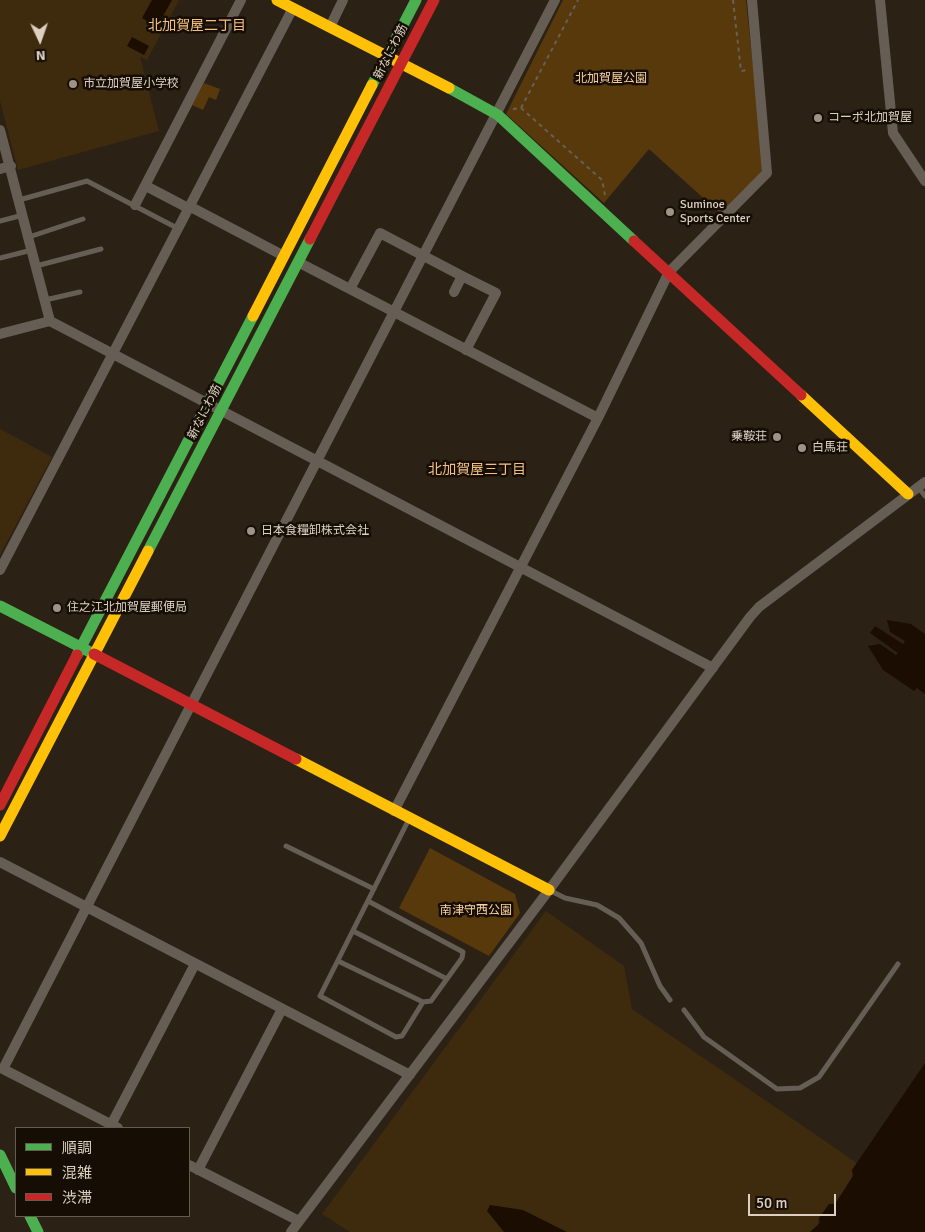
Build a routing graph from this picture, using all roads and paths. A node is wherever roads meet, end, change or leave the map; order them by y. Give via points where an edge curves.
1 (241, 0) edge
2 (277, 0) edge
3 (343, 0) edge
4 (416, 0) edge
5 (434, 0) edge
6 (555, 0) edge
7 (578, 0) edge
8 (733, 0) edge
9 (752, 0) edge
10 (880, 0) edge
11 (294, 4) edge
12 (330, 27) junction
13 (388, 55) junction
14 (401, 62) junction
15 (759, 68) junction
16 (522, 108) junction
17 (499, 113) junction
18 (0, 130) edge
19 (11, 166) junction
20 (0, 169) edge
21 (925, 180) edge
22 (146, 186) junction
23 (19, 200) junction
24 (135, 205) junction
25 (189, 207) junction
26 (23, 215) junction
27 (607, 215) junction
28 (83, 219) dead end
29 (0, 221) edge
30 (177, 228) junction
31 (29, 236) junction
32 (101, 249) dead end
33 (32, 250) junction
34 (284, 256) junction
35 (424, 256) junction
36 (0, 258) edge
37 (298, 262) junction
38 (36, 266) junction
39 (669, 272) junction
40 (462, 276) junction
41 (350, 289) junction
42 (80, 292) dead end
43 (454, 292) dead end
44 (45, 300) junction
45 (395, 312) junction
46 (50, 321) junction
47 (0, 334) edge
48 (466, 350) junction
49 (113, 354) junction
50 (208, 404) junction
51 (222, 411) junction
52 (598, 418) junction
53 (317, 461) junction
54 (917, 487) edge
55 (925, 496) edge
56 (521, 566) junction
57 (0, 570) edge
58 (0, 606) edge
59 (81, 647) junction
60 (94, 654) junction
61 (713, 668) junction
62 (192, 706) junction
63 (0, 805) edge
64 (394, 811) junction
65 (409, 819) junction
66 (0, 836) edge
67 (286, 846) dead end
68 (0, 862) edge
69 (374, 889) junction
70 (549, 890) junction
71 (368, 901) junction
72 (87, 908) junction
73 (353, 931) junction
74 (338, 960) junction
75 (195, 964) junction
76 (898, 964) dead end
77 (447, 979) junction
78 (670, 1000) dead end
79 (423, 1002) junction
80 (282, 1008) junction
81 (684, 1010) dead end
82 (410, 1075) junction
83 (115, 1127) edge
84 (0, 1155) edge
85 (194, 1167) edge
86 (15, 1186) edge
87 (30, 1217) edge
88 (299, 1221) junction
89 (38, 1232) edge
90 (291, 1232) edge

1 - 22 street
2 - 11 main road
3 - 12 street
4 - 13 main road, 新なにわ筋
5 - 14 main road, 新なにわ筋
6 - 17 street
7 - 16 path
8 - 15 path via 741,71
9 - 15 street
10 - 21 street via 893,133
11 - 12 main road
11 - 25 street
12 - 13 main road
13 - 14 main road
13 - 34 main road, 新なにわ筋
14 - 17 main road
14 - 37 main road, 新なにわ筋
15 - 39 street via 767,173
16 - 17 path
16 - 27 path via 602,180
17 - 27 main road
17 - 35 street
18 - 19 street
19 - 20 street
19 - 23 street
22 - 24 street
22 - 25 street
23 - 24 lane via 87,181
23 - 26 street
24 - 30 lane
25 - 30 street
25 - 34 street
26 - 29 lane
26 - 31 street
27 - 39 main road
28 - 31 lane
30 - 49 street
31 - 33 street
32 - 38 lane
33 - 36 lane
33 - 38 street
34 - 50 main road, 新なにわ筋
35 - 40 street
35 - 41 street via 380,233
35 - 45 street
37 - 41 street
37 - 51 main road, 新なにわ筋
38 - 44 street
39 - 52 street
39 - 54 main road
40 - 43 street
40 - 48 street via 496,293
41 - 45 street
42 - 44 lane
44 - 46 street
45 - 48 street
45 - 53 street
46 - 47 street
46 - 49 street
48 - 52 street
49 - 50 street
49 - 57 street
50 - 51 street
50 - 59 main road, 新なにわ筋
51 - 53 street
51 - 60 main road, 新なにわ筋
52 - 56 street
53 - 56 street
53 - 62 street
54 - 55 lane
54 - 61 street via 760,607
56 - 61 street
56 - 64 street
58 - 59 main road
59 - 60 main road
59 - 63 main road, 新なにわ筋
60 - 62 main road
60 - 66 main road, 新なにわ筋
61 - 70 street
62 - 64 main road
62 - 72 street
64 - 65 main road
65 - 69 lane
65 - 70 main road
67 - 69 lane
68 - 72 street
69 - 71 lane
70 - 78 lane via 565,898 597,905 619,918 641,942 660,986
70 - 82 street
71 - 73 lane
71 - 77 lane via 463,952
72 - 75 street
72 - 83 street via 3,1069
73 - 74 lane
73 - 77 lane
74 - 79 lane
74 - 79 lane via 320,996 396,1037 402,1036
75 - 80 street
75 - 83 street
76 - 81 lane via 818,1077 800,1088 777,1089 704,1037
77 - 79 lane via 432,1000
80 - 82 street
80 - 85 street
82 - 88 street
84 - 86 main road
85 - 88 street
87 - 89 main road
88 - 90 street

